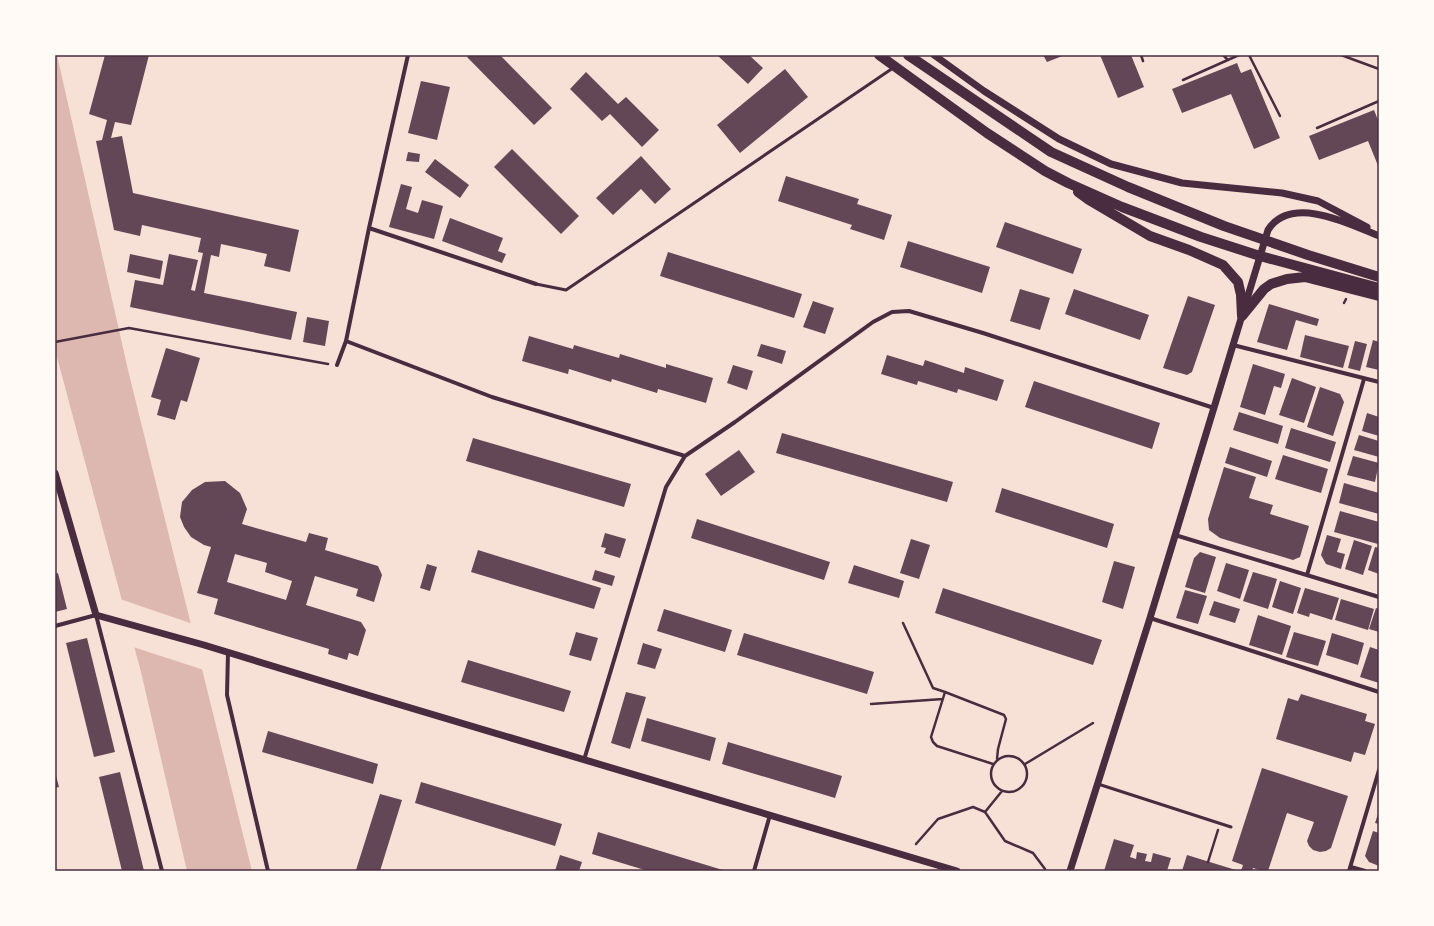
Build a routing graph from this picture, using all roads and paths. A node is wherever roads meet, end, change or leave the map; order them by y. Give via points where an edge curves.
1 (408, 55) edge
2 (878, 55) edge
3 (908, 55) edge
4 (934, 55) edge
5 (940, 55) edge
6 (1141, 55) edge
7 (1223, 55) edge
8 (1240, 55) edge
9 (1249, 55) edge
10 (1341, 55) edge
11 (1228, 60) junction
12 (1143, 61) dead end
13 (947, 64) junction
14 (895, 66) junction
15 (1379, 69) edge
16 (1183, 80) dead end
17 (1379, 101) edge
18 (1280, 116) dead end
19 (1317, 128) dead end
20 (1068, 183) junction
21 (369, 228) junction
22 (1379, 236) edge
23 (1264, 240) junction
24 (1260, 256) junction
25 (1379, 277) edge
26 (536, 284) joint
27 (1379, 288) edge
28 (1379, 296) edge
29 (1242, 316) junction
30 (346, 341) junction
31 (55, 342) edge
32 (1233, 345) junction
33 (337, 365) joint
34 (1364, 379) junction
35 (1379, 382) edge
36 (1214, 408) junction
37 (685, 456) junction
38 (55, 473) edge
39 (1175, 535) junction
40 (1308, 575) junction
41 (1379, 597) edge
42 (96, 616) junction
43 (1150, 618) junction
44 (903, 623) dead end
45 (55, 626) edge
46 (228, 652) junction
47 (945, 692) junction
48 (1379, 692) edge
49 (943, 699) junction
50 (871, 704) dead end
51 (1093, 723) dead end
52 (997, 759) junction
53 (584, 760) junction
54 (993, 764) junction
55 (1025, 764) junction
56 (1379, 770) edge
57 (1098, 784) junction
58 (1377, 786) edge
59 (1002, 791) junction
60 (985, 812) junction
61 (770, 815) junction
62 (1220, 823) junction
63 (1232, 827) dead end
64 (916, 844) dead end
65 (1208, 862) dead end
66 (1045, 869) dead end
67 (1350, 869) edge
68 (162, 871) edge
69 (268, 871) edge
70 (754, 871) edge
71 (957, 871) edge
72 (1070, 871) edge
73 (1365, 871) edge

1 - 21 street
2 - 14 main road
3 - 23 main road via 1052,152 1147,195
4 - 13 street
5 - 13 street
6 - 12 path
7 - 11 path
8 - 11 path
9 - 18 path
10 - 15 path
11 - 16 path
13 - 22 street via 984,91 1060,139 1111,164 1182,183 1282,193 1318,201 1357,221
14 - 20 main road via 987,133
14 - 26 lane via 566,290
17 - 19 path
20 - 24 main road via 1122,207
20 - 29 main road via 1089,200 1150,236 1223,265 1238,282
21 - 26 street
21 - 30 street
22 - 23 street via 1340,220 1308,213 1279,218 1273,223
23 - 24 street
23 - 25 main road
24 - 27 main road
24 - 29 street
28 - 29 main road via 1305,277 1287,279 1264,289
29 - 32 street
30 - 33 street
30 - 37 street via 492,397
31 - 33 path via 130,328
32 - 34 street
32 - 36 street
34 - 35 street
34 - 40 street
36 - 37 street via 976,330 909,311 892,312 873,322
36 - 39 street
37 - 53 street via 666,487
38 - 42 street
39 - 40 street
39 - 43 street
40 - 41 street
42 - 45 street
42 - 46 street
42 - 68 street
43 - 48 street
43 - 57 street
44 - 47 path via 934,688
46 - 53 street
46 - 69 street via 227,695
47 - 49 path
47 - 52 path via 1003,713 1006,719
49 - 50 path
49 - 54 path via 931,737 933,742 937,746
51 - 55 path
52 - 54 path
52 - 55 path via 1009,755 1016,756
53 - 61 street
54 - 59 path via 990,770 992,783
55 - 59 path via 1028,775 1023,786 1014,792
56 - 58 street
57 - 62 lane
57 - 72 street
58 - 67 street
59 - 60 path
60 - 64 path via 973,808 938,819
60 - 66 path via 1005,841 1033,853
61 - 70 street
61 - 71 street
62 - 63 lane
62 - 65 path
67 - 73 street

